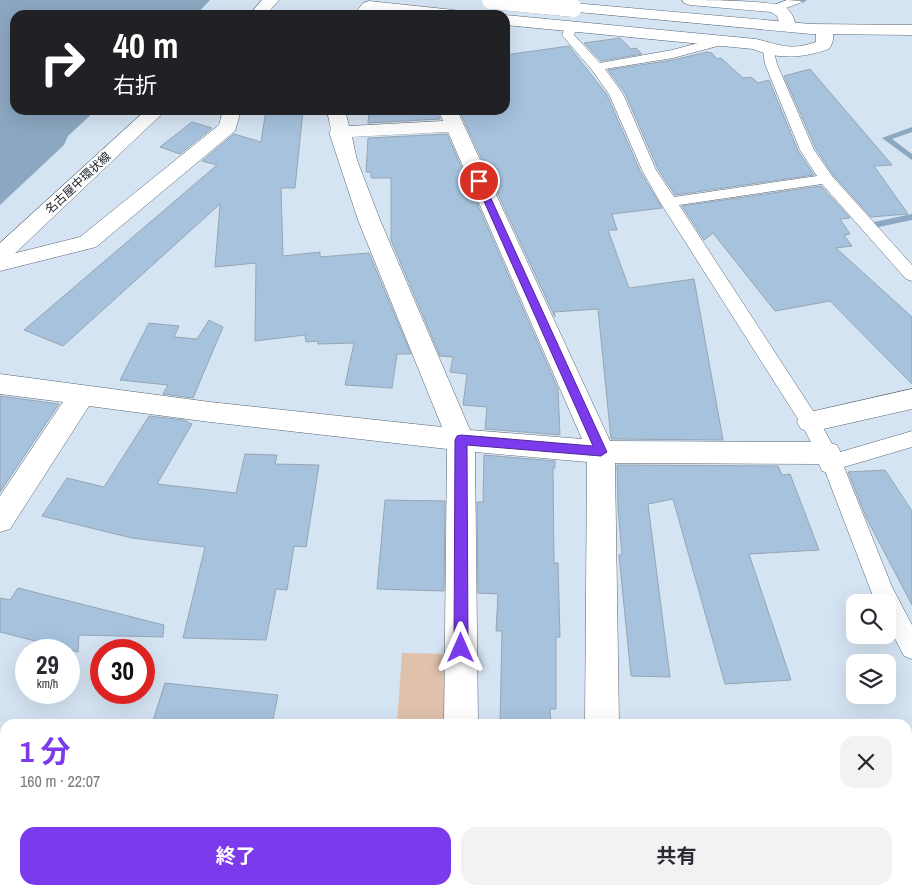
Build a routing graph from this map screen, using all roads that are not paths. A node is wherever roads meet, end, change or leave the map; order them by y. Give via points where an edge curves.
1 (271, 0) edge
2 (491, 0) edge
3 (540, 0) edge
4 (690, 0) edge
5 (795, 0) edge
6 (367, 7) edge
7 (775, 8) junction
8 (262, 10) edge
9 (394, 10) edge
10 (510, 20) edge
11 (530, 22) junction
12 (571, 26) junction
13 (788, 27) junction
14 (824, 30) junction
15 (912, 30) edge
16 (721, 40) junction
17 (769, 51) junction
18 (597, 66) junction
19 (152, 115) edge
20 (231, 115) edge
21 (451, 118) edge
22 (338, 121) edge
23 (826, 179) junction
24 (668, 202) junction
25 (0, 255) edge
26 (0, 264) edge
27 (912, 275) edge
28 (0, 384) edge
29 (82, 395) junction
30 (912, 399) edge
31 (810, 422) junction
32 (912, 438) edge
33 (461, 440) junction
34 (601, 452) junction
35 (829, 458) junction
36 (0, 520) edge
37 (912, 648) edge
38 (461, 719) edge
39 (602, 719) edge

1 - 8 street
2 - 13 street, bridge
3 - 11 street
4 - 7 street
5 - 7 lane
6 - 9 street
7 - 13 street via 785,16
10 - 11 street
11 - 12 street
12 - 16 street
12 - 18 lane via 568,35
13 - 14 street
14 - 15 street
14 - 17 street via 823,45 790,53
16 - 17 street via 756,44
16 - 18 lane via 673,54
17 - 23 lane via 770,64 807,150
18 - 24 lane via 616,94 649,170
19 - 25 street, 名古屋中環状線
20 - 26 street via 228,127 88,242
21 - 22 street
21 - 34 street
22 - 33 street via 347,160 369,220
23 - 24 lane
23 - 27 lane
24 - 31 lane
28 - 29 street
29 - 33 street
29 - 36 street
30 - 31 street
31 - 35 lane
32 - 35 lane
33 - 34 street
33 - 38 street
34 - 35 street
34 - 39 street
35 - 37 lane via 882,591

